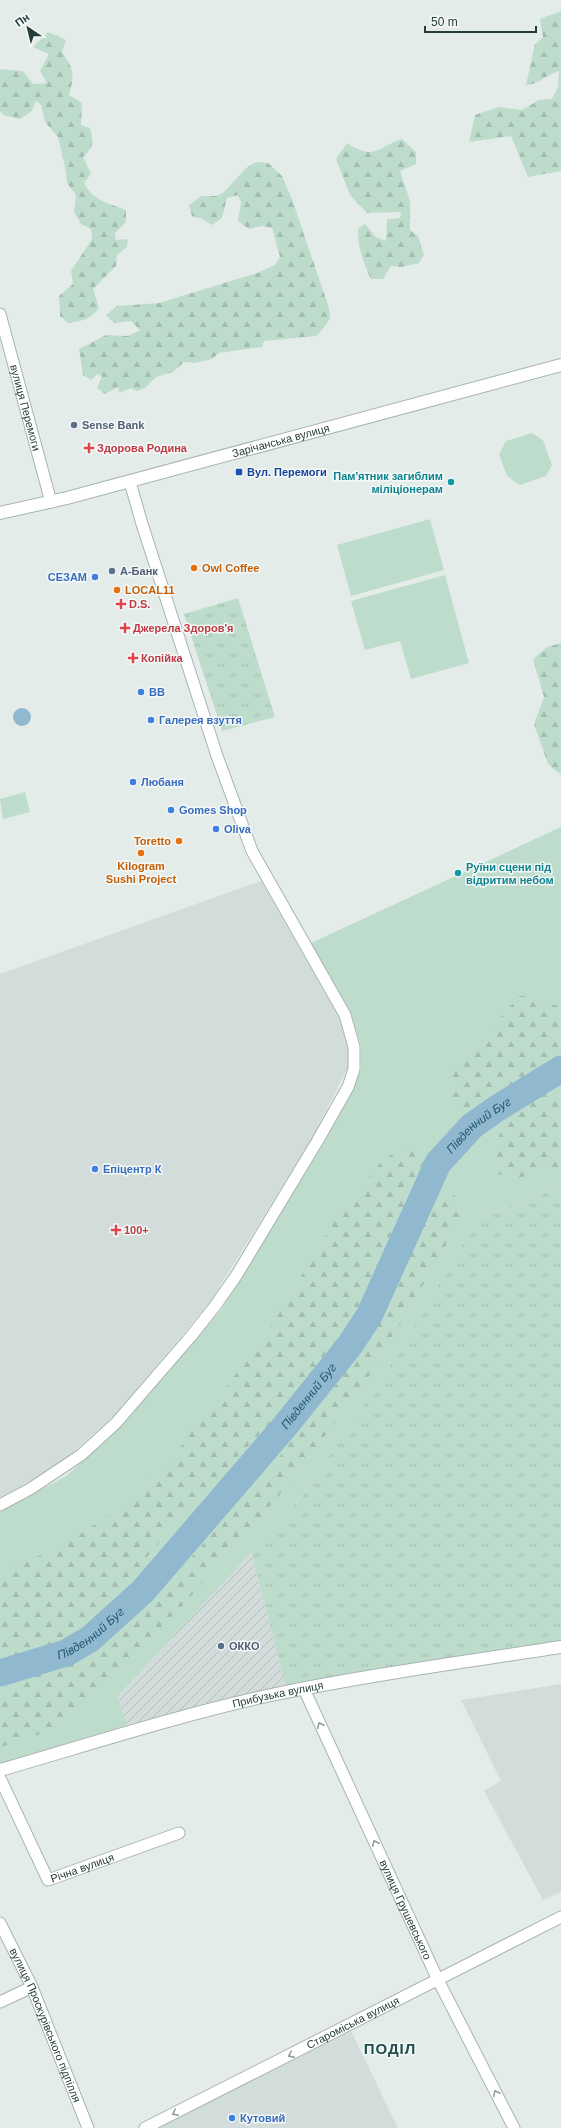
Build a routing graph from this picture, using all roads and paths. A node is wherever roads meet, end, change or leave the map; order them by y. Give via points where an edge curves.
1 (0, 314) edge
2 (561, 365) edge
3 (130, 482) junction
4 (51, 502) junction
5 (0, 513) edge
6 (0, 1505) edge
7 (561, 1647) edge
8 (304, 1689) junction
9 (0, 1770) edge
10 (0, 1778) edge
11 (179, 1833) dead end
12 (561, 1917) edge
13 (0, 1923) edge
14 (438, 1980) junction
15 (32, 1987) junction
16 (0, 2002) edge
17 (88, 2128) edge
18 (145, 2128) edge
19 (514, 2128) edge

1 - 4 street, вулиця Перемоги
2 - 3 street, Зарічанська вулиця
3 - 4 street, Зарічанська вулиця
3 - 6 street via 217,756 252,851 345,1015 354,1047 354,1069 348,1086 318,1140 236,1276 192,1335 116,1423 82,1455
4 - 5 street, Зарічанська вулиця
7 - 8 street, Прибузька вулиця
8 - 9 street, Прибузька вулиця via 173,1719
14 -> 8 street, вулиця Грушевського
10 - 11 street, Річна вулиця via 48,1880
12 - 14 street, Староміська вулиця
13 - 15 street, вулиця Проскурівського підпілля
14 -> 18 street, Староміська вулиця
19 -> 14 street, вулиця Грушевського
15 - 16 street
15 - 17 street, вулиця Проскурівського підпілля

